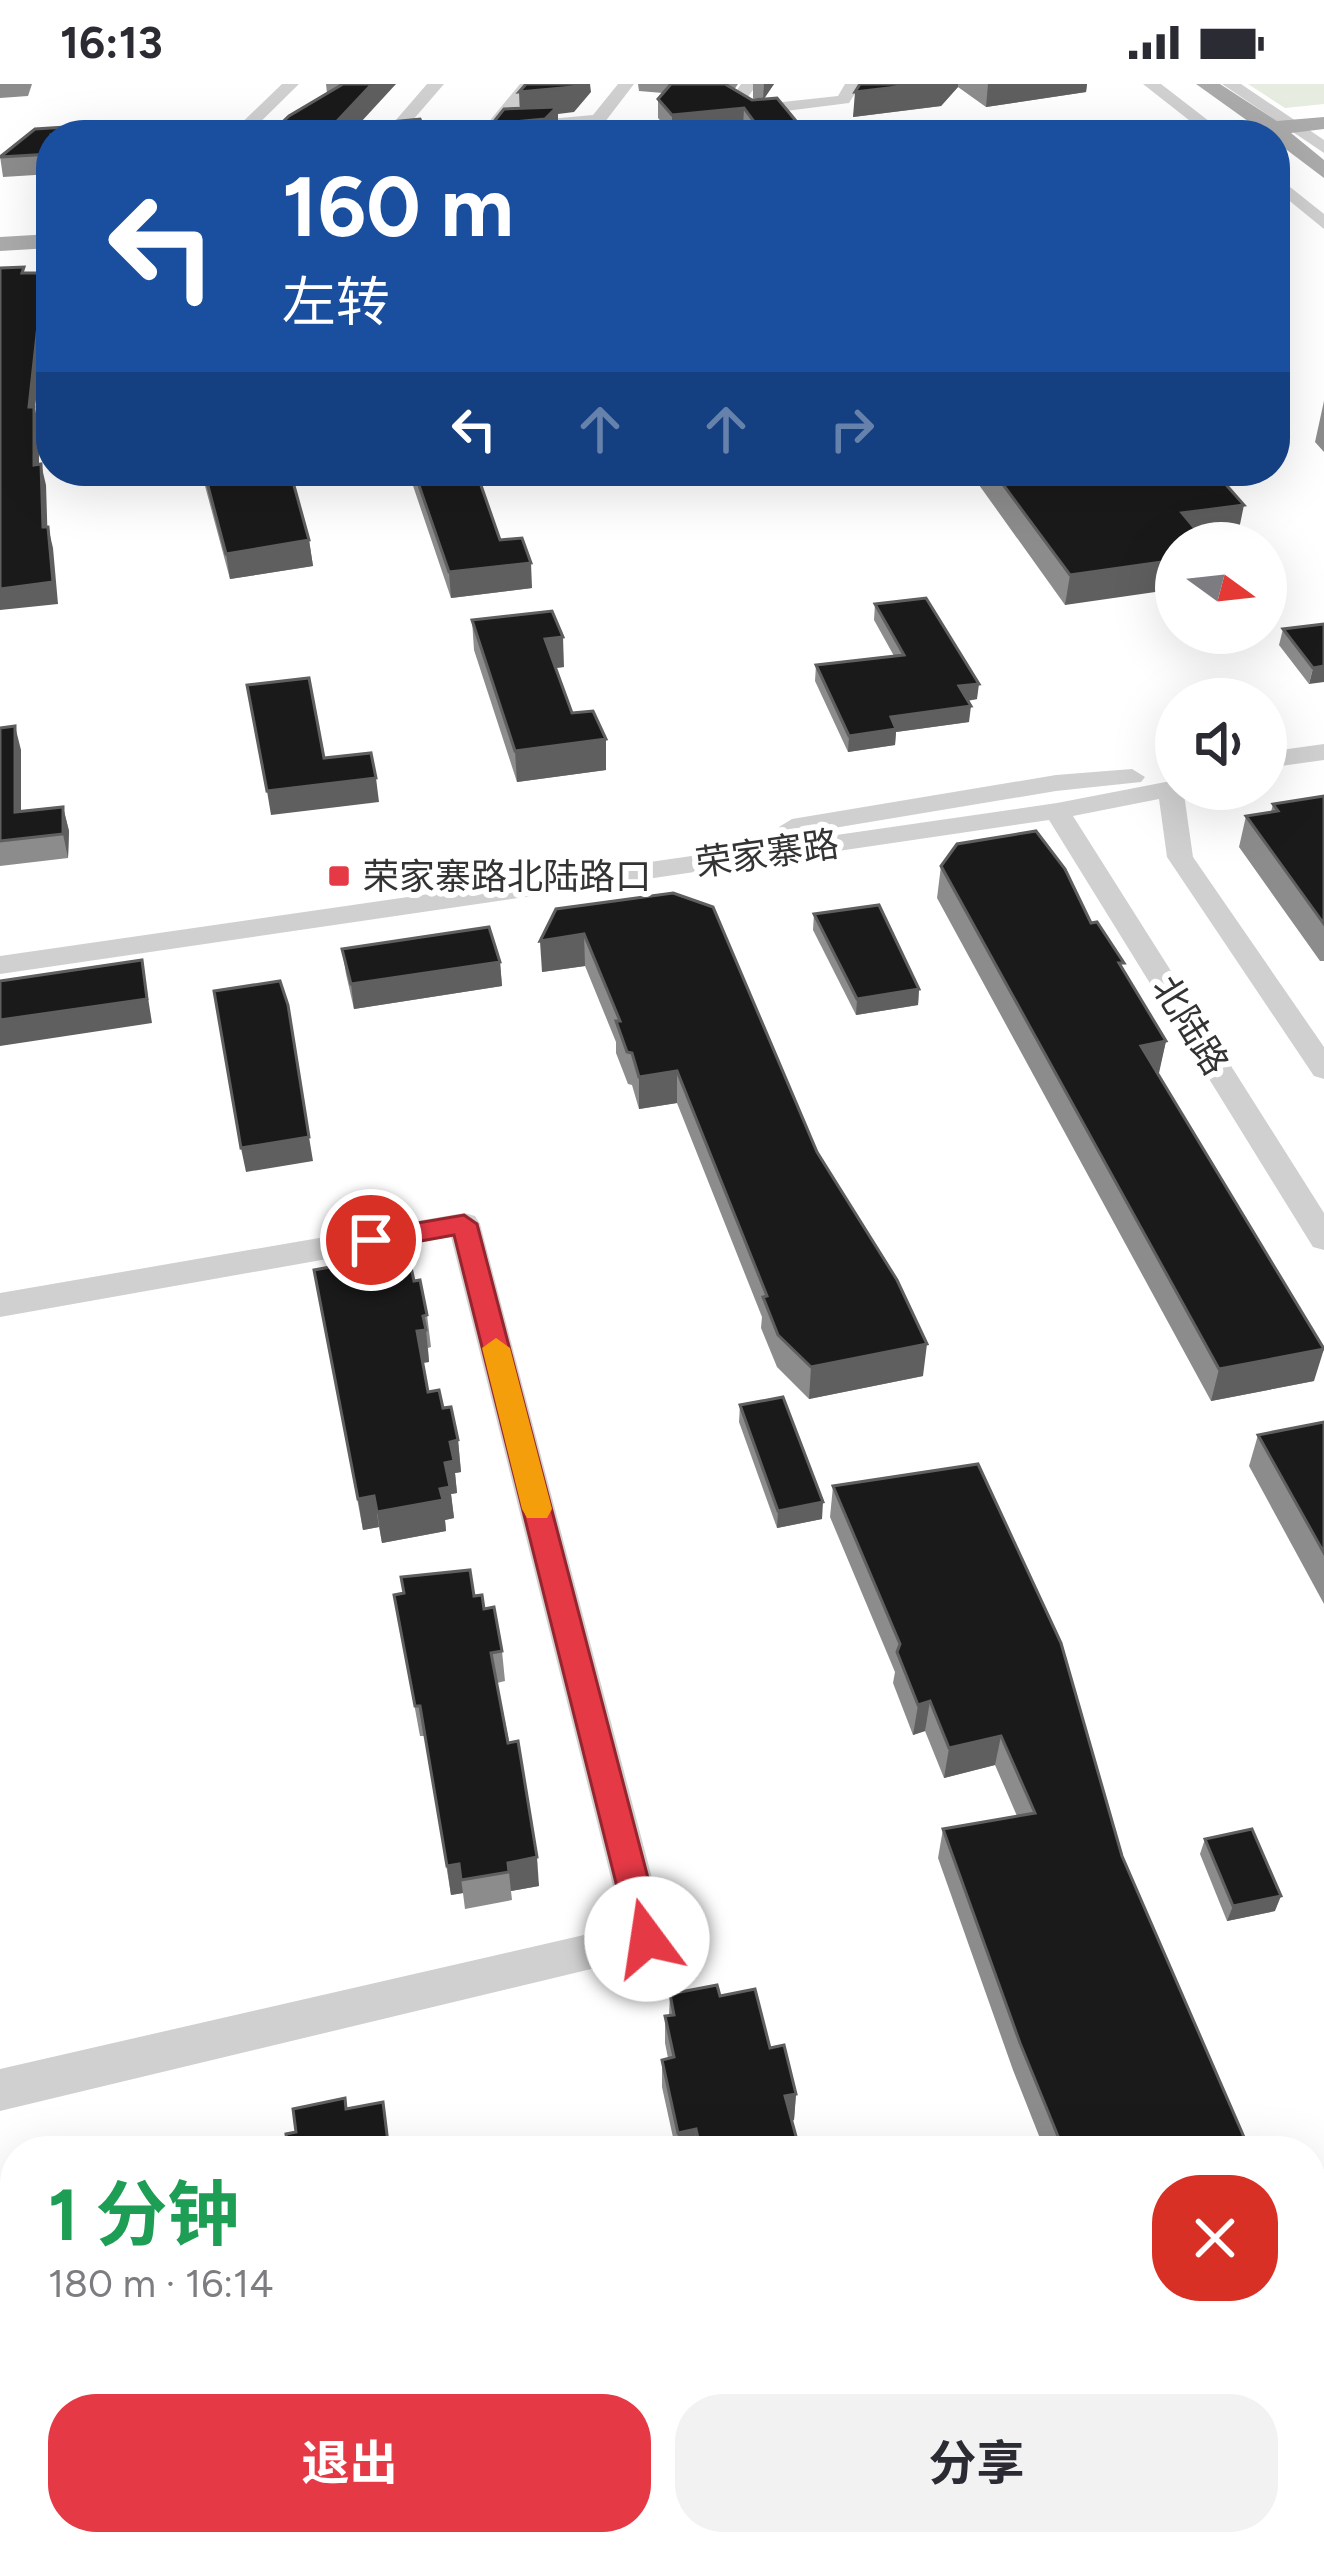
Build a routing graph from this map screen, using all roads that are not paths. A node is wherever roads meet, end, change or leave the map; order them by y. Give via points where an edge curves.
1 (291, 84) edge
2 (436, 84) edge
3 (529, 84) edge
4 (626, 84) edge
5 (749, 84) edge
6 (853, 84) edge
7 (1151, 84) edge
8 (1175, 84) edge
9 (1206, 84) edge
10 (1230, 84) edge
11 (253, 120) edge
12 (404, 120) edge
13 (499, 120) edge
14 (598, 120) edge
15 (1199, 120) edge
16 (1227, 120) edge
17 (1268, 120) edge
18 (1276, 120) edge
19 (1299, 138) edge
20 (1324, 171) edge
21 (1290, 193) edge
22 (1324, 199) edge
23 (1324, 224) edge
24 (36, 230) edge
25 (0, 231) edge
26 (36, 242) edge
27 (0, 244) edge
28 (1324, 752) edge
29 (1287, 757) edge
30 (1324, 766) edge
31 (1287, 772) edge
32 (1155, 783) edge
33 (1155, 788) edge
34 (1176, 810) edge
35 (1057, 811) junction
36 (0, 943) edge
37 (0, 965) edge
38 (1324, 1012) edge
39 (1289, 1018) junction
40 (1324, 1069) edge
41 (1324, 1239) edge
42 (0, 1306) edge
43 (0, 2090) edge

1 - 11 street
2 - 12 street
3 - 13 street
4 - 14 street
5 - 6 street via 736,102 754,110 844,100
7 - 15 street
8 - 16 main road
9 - 17 main road
10 - 18 street
19 - 20 main road
19 - 22 main road
21 - 23 street
24 - 25 main road
26 - 27 main road
28 - 29 street
30 - 31 street
32 - 36 street, 荣家寨路 via 1056,783
33 - 35 street, 荣家寨路
34 - 39 street via 1180,857
35 - 37 street, 荣家寨路
35 - 41 street, 北陆路
38 - 39 street
39 - 40 street
42 - 43 street via 464,1224 647,1939

